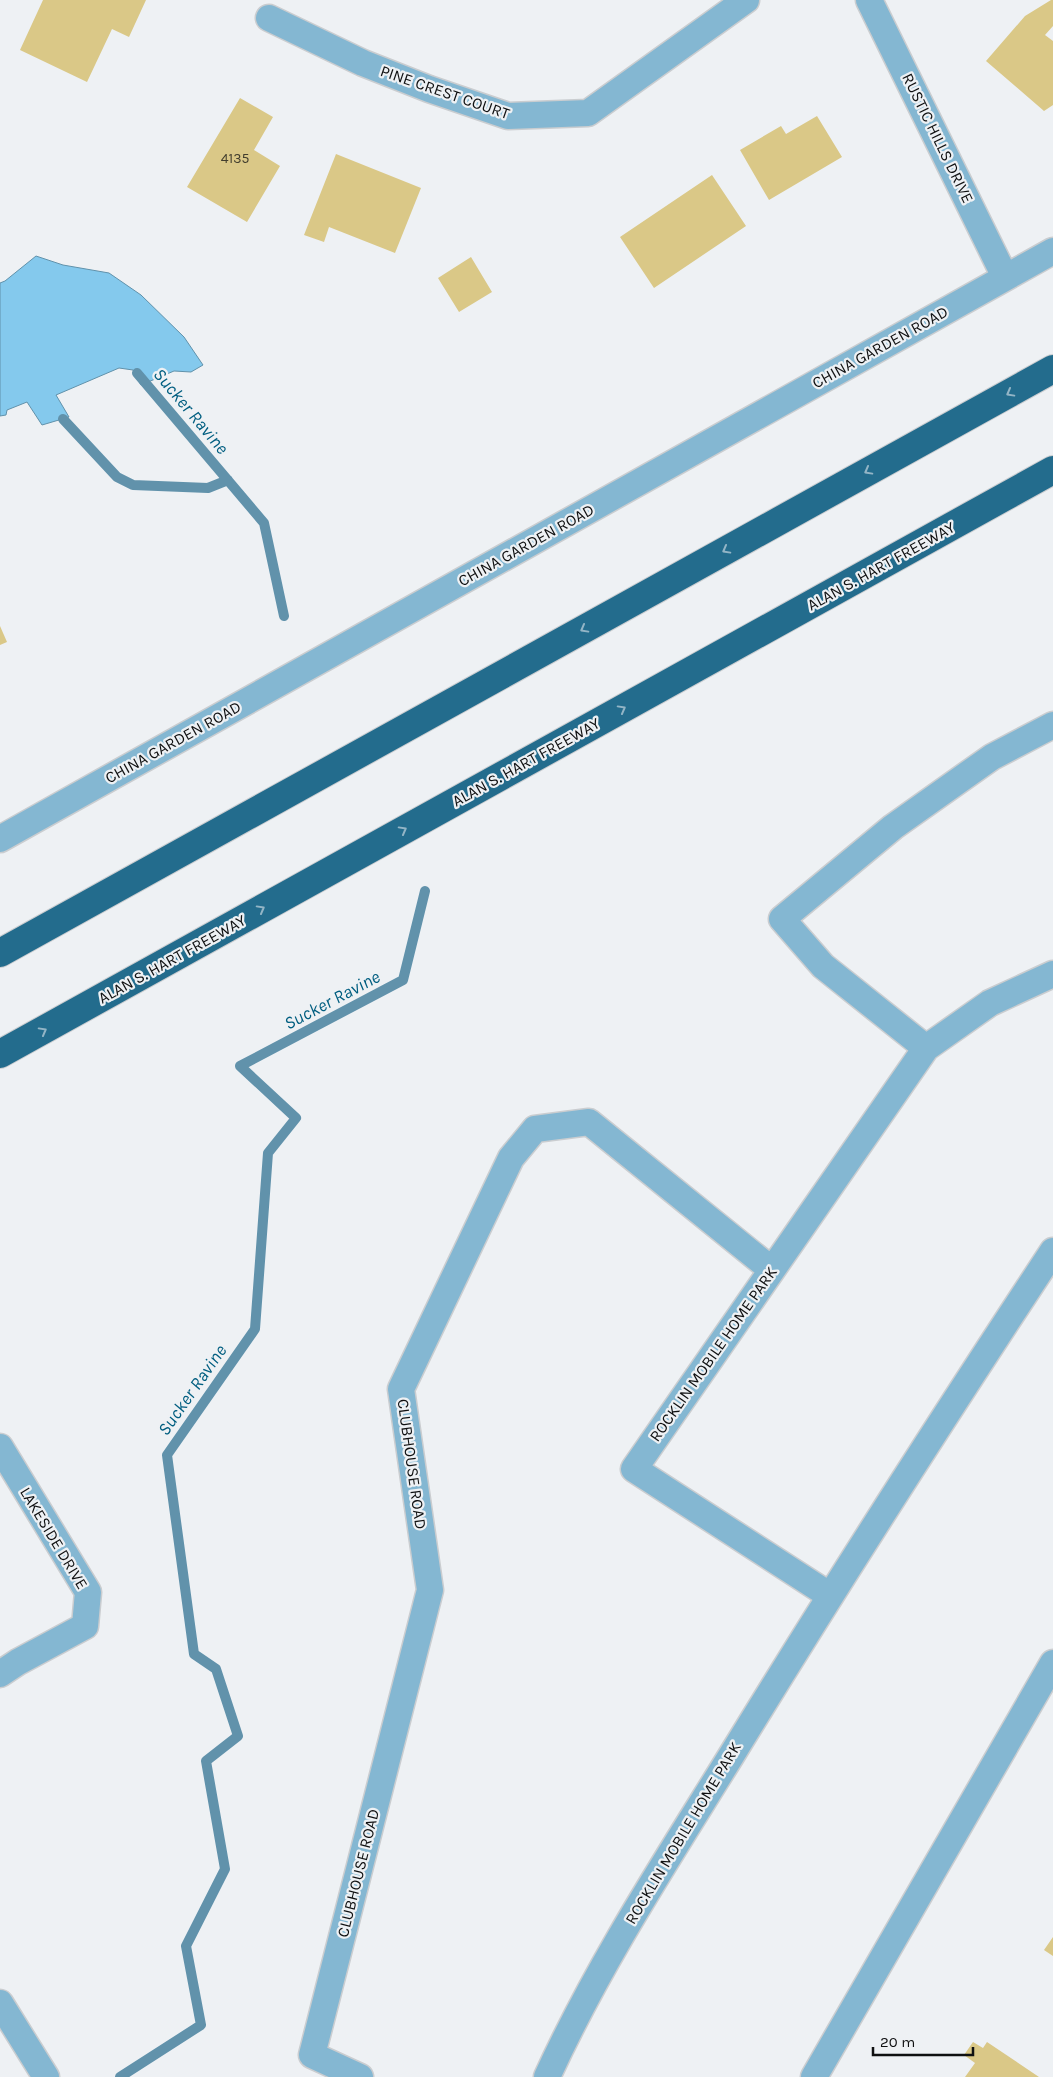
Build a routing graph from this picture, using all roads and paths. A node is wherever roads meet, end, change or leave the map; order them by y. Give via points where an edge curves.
1 (746, 0) edge
2 (869, 0) edge
3 (269, 18) dead end
4 (1053, 251) edge
5 (1005, 277) junction
6 (1053, 369) edge
7 (1053, 470) edge
8 (1053, 725) edge
9 (0, 839) edge
10 (0, 953) edge
11 (1053, 974) edge
12 (926, 1048) junction
13 (0, 1054) edge
14 (1053, 1251) edge
15 (772, 1270) junction
16 (0, 1447) edge
17 (830, 1595) junction
18 (1053, 1663) edge
19 (0, 1674) edge
20 (0, 2003) edge
21 (46, 2077) edge
22 (360, 2077) edge
23 (547, 2077) edge
24 (814, 2077) edge

1 - 3 street, PINE CREST COURT via 588,113 570,114 508,116 363,63
2 - 5 street, RUSTIC HILLS DRIVE
4 - 5 street, CHINA GARDEN ROAD
5 - 9 street, CHINA GARDEN ROAD
6 -> 10 highway
13 -> 7 highway, ALAN S. HART FREEWAY
8 - 12 street via 992,757 893,827 782,919 823,966
11 - 12 street, ROCKLIN MOBILE HOME PARK via 990,1003
12 - 15 street, ROCKLIN MOBILE HOME PARK
14 - 17 street, ROCKLIN MOBILE HOME PARK
15 - 17 street, ROCKLIN MOBILE HOME PARK via 634,1469
15 - 22 street, CLUBHOUSE ROAD via 589,1122 535,1128 511,1158 401,1389 430,1590 312,2055
16 - 19 street, LAKESIDE DRIVE via 88,1592 84,1626
17 - 23 street, ROCKLIN MOBILE HOME PARK via 632,1917 567,2032
18 - 24 street
20 - 21 street

